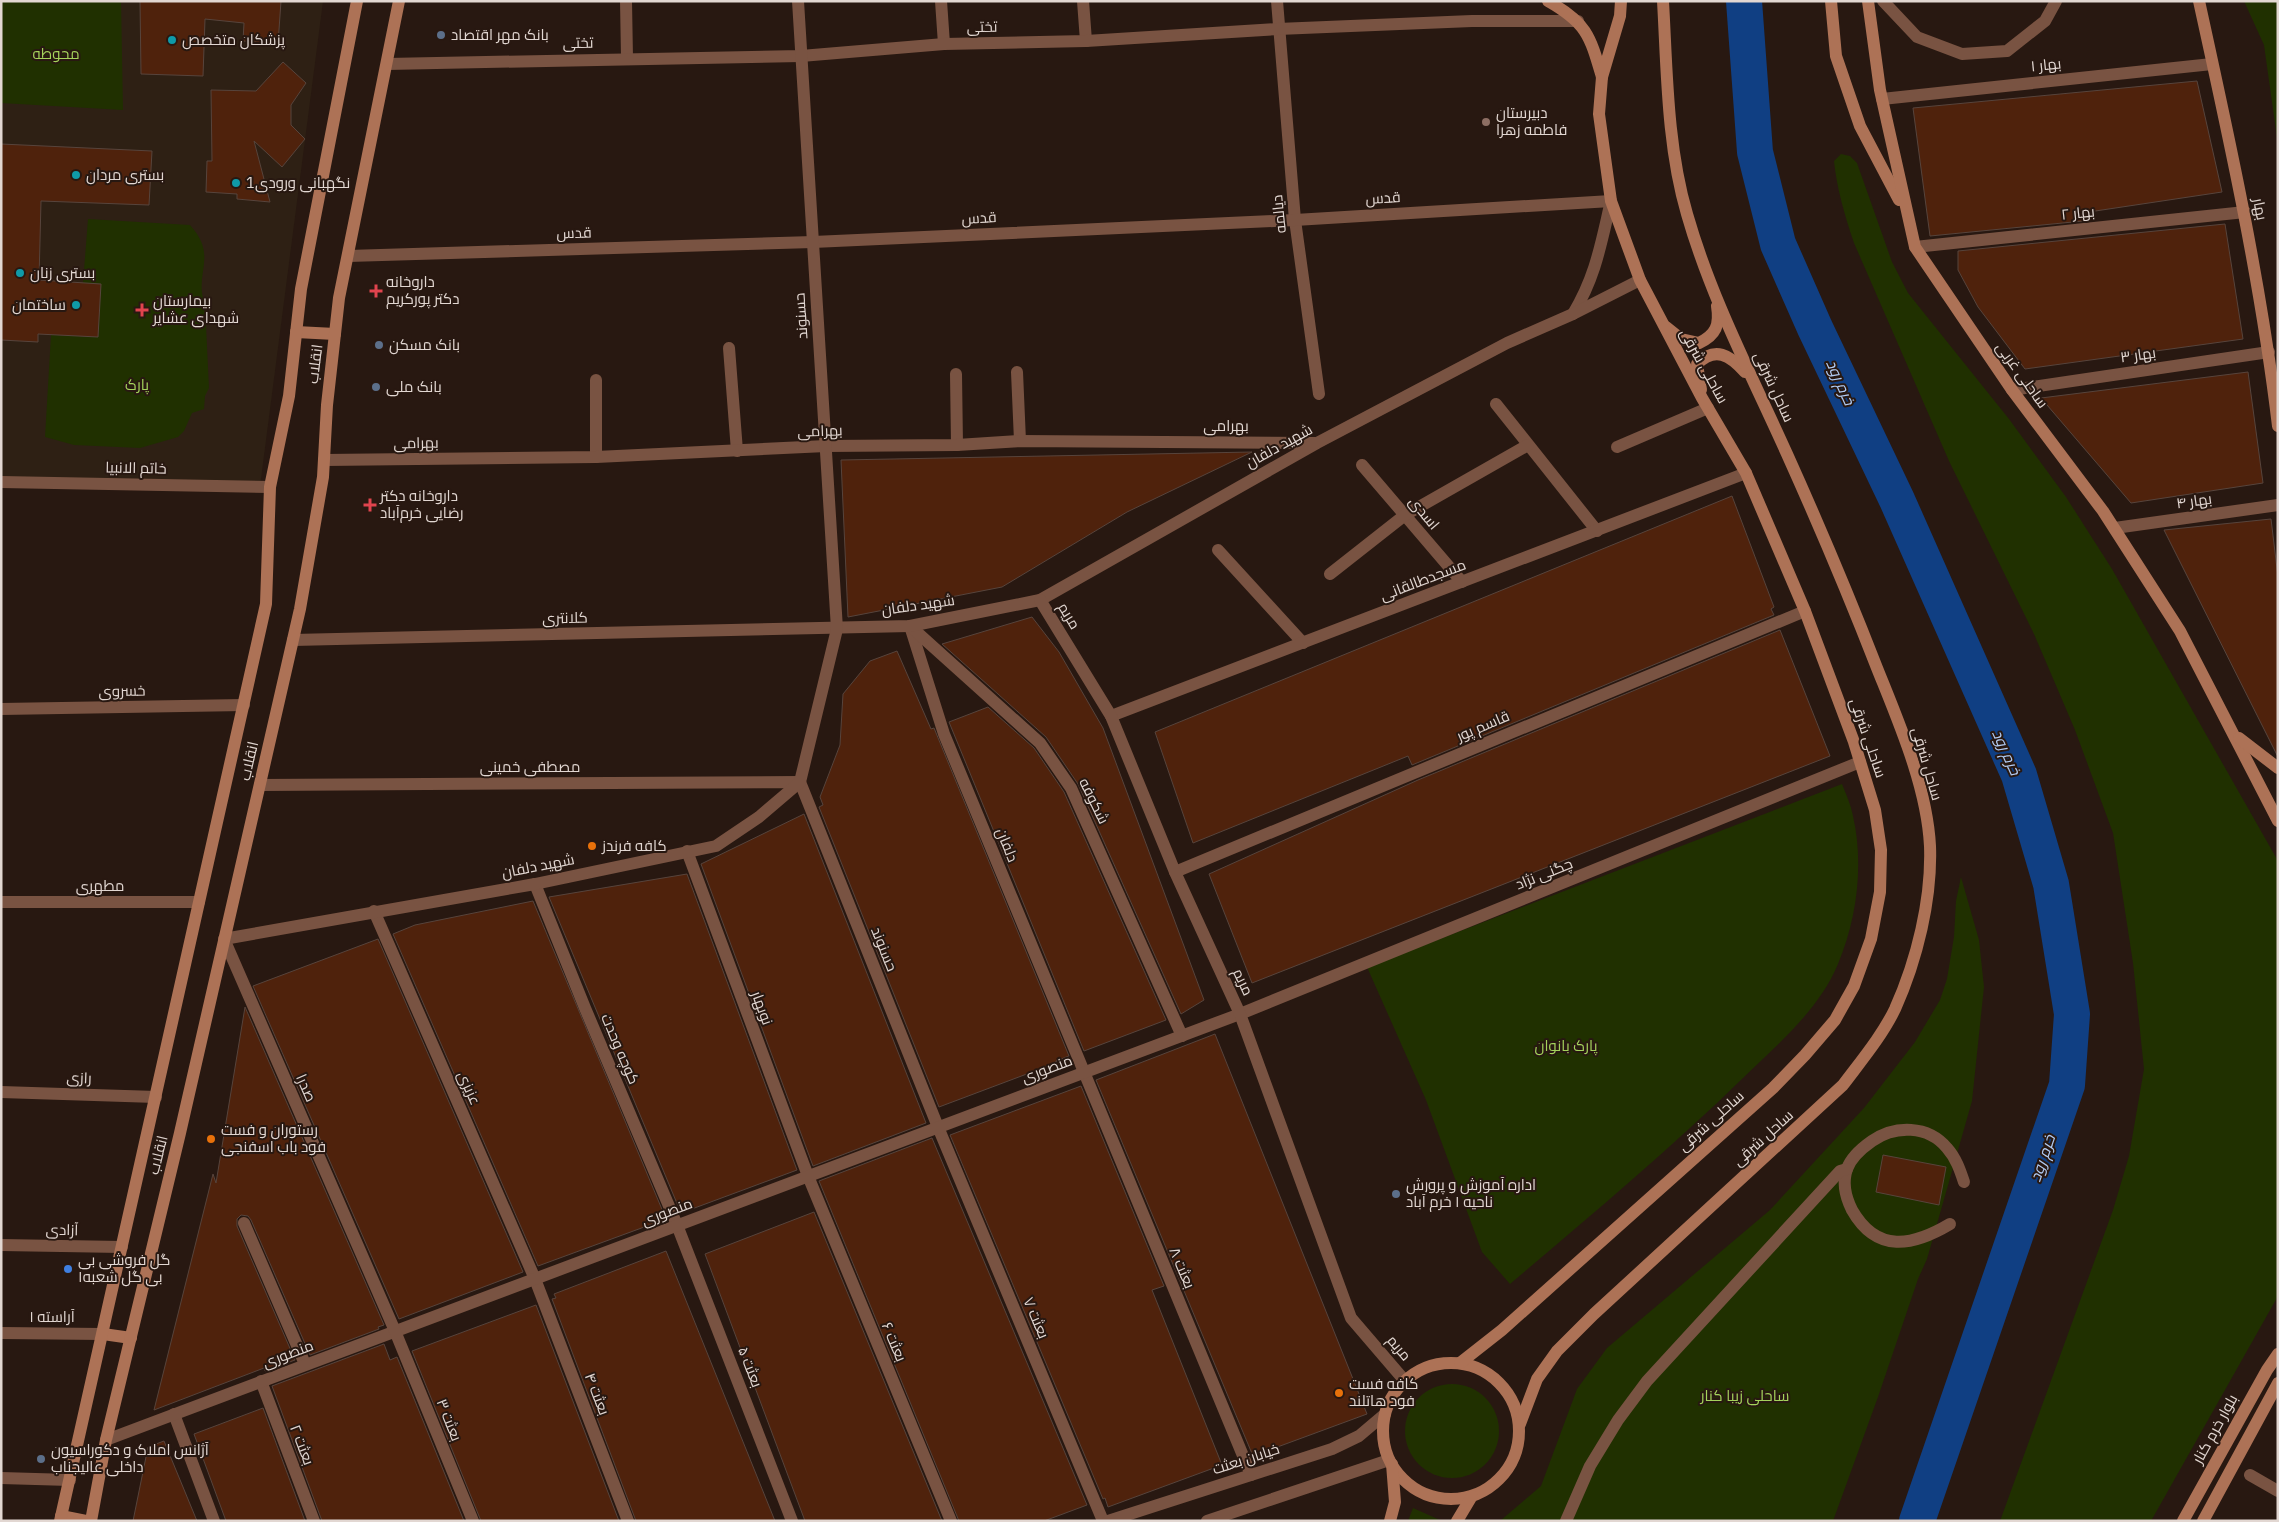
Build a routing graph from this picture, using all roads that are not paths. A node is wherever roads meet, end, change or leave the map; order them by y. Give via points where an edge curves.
1 (357, 1) edge
2 (399, 1) edge
3 (626, 1) edge
4 (798, 1) edge
5 (941, 1) edge
6 (1083, 1) edge
7 (1277, 1) edge
8 (1548, 1) edge
9 (1621, 1) edge
10 (1664, 1) edge
11 (1831, 1) edge
12 (1868, 1) edge
13 (1883, 1) edge
14 (2056, 1) edge
15 (2199, 1) edge
16 (1578, 21) junction
17 (1278, 29) junction
18 (1086, 41) junction
19 (944, 44) junction
20 (801, 56) junction
21 (627, 58) junction
22 (387, 64) junction
23 (2212, 64) junction
24 (1602, 77) junction
25 (1882, 99) junction
26 (1611, 201) junction
27 (1906, 212) junction
28 (2245, 212) junction
29 (1295, 220) junction
30 (813, 242) junction
31 (1915, 247) junction
32 (348, 256) junction
33 (1640, 280) junction
34 (1714, 290) junction
35 (1573, 314) junction
36 (1662, 323) junction
37 (296, 332) junction
38 (335, 334) junction
39 (728, 348) dead end
40 (2269, 352) junction
41 (1017, 372) dead end
42 (956, 374) dead end
43 (1752, 379) junction
44 (596, 380) dead end
45 (2012, 390) junction
46 (1318, 394) dead end
47 (1705, 403) junction
48 (1496, 404) dead end
49 (2278, 426) edge
50 (1020, 441) junction
51 (1317, 443) junction
52 (957, 445) junction
53 (1528, 445) junction
54 (826, 446) junction
55 (1617, 447) dead end
56 (736, 451) junction
57 (596, 457) junction
58 (324, 460) junction
59 (1362, 465) dead end
60 (1746, 473) junction
61 (1, 482) edge
62 (270, 487) junction
63 (2278, 506) edge
64 (1405, 515) junction
65 (2114, 528) junction
66 (1597, 531) junction
67 (1218, 550) dead end
68 (1330, 574) dead end
69 (1462, 582) junction
70 (1040, 600) junction
71 (1805, 611) junction
72 (910, 626) junction
73 (837, 629) junction
74 (293, 640) junction
75 (1303, 643) junction
76 (244, 705) junction
77 (1, 709) edge
78 (1111, 716) junction
79 (2235, 735) junction
80 (2263, 757) junction
81 (2278, 761) edge
82 (1860, 762) junction
83 (2278, 768) edge
84 (800, 782) junction
85 (260, 785) junction
86 (2278, 821) edge
87 (686, 851) junction
88 (1175, 872) junction
89 (535, 884) junction
90 (1, 902) edge
91 (200, 902) junction
92 (374, 911) junction
93 (224, 940) junction
94 (1240, 1014) junction
95 (1182, 1036) junction
96 (1084, 1073) junction
97 (1, 1092) edge
98 (156, 1097) junction
99 (938, 1127) junction
100 (1847, 1169) junction
101 (808, 1176) junction
102 (1964, 1182) dead end
103 (244, 1223) dead end
104 (1950, 1224) dead end
105 (678, 1225) junction
106 (1, 1245) edge
107 (122, 1247) junction
108 (535, 1278) junction
109 (395, 1331) junction
110 (1, 1333) edge
111 (103, 1334) junction
112 (131, 1338) junction
113 (2278, 1354) edge
114 (1460, 1363) junction
115 (305, 1364) junction
116 (261, 1381) junction
117 (1405, 1381) junction
118 (2278, 1383) edge
119 (174, 1414) junction
120 (1385, 1414) junction
121 (1520, 1424) junction
122 (106, 1440) junction
123 (1391, 1462) junction
124 (1250, 1475) junction
125 (2250, 1475) dead end
126 (1, 1478) edge
127 (70, 1480) junction
128 (2278, 1491) edge
129 (1472, 1496) junction
130 (61, 1519) edge
131 (86, 1521) edge
132 (91, 1521) edge
133 (214, 1521) edge
134 (314, 1521) edge
135 (473, 1521) edge
136 (628, 1521) edge
137 (792, 1521) edge
138 (951, 1521) edge
139 (1103, 1521) edge
140 (1108, 1521) edge
141 (1207, 1521) edge
142 (1390, 1521) edge
143 (1456, 1521) edge
144 (1566, 1521) edge
145 (2183, 1521) edge
146 (2203, 1521) edge

1 - 37 main road, انقلاب via 301,289
2 - 22 main road, انقلاب
3 - 21 street
4 - 20 street, حسنوند
5 - 19 street
6 - 18 street
7 - 17 street, دیالمه
8 - 16 main road
9 - 24 main road, ساحلی شرقی via 1620,16
10 - 34 main road, ساحل شرقی via 1675,158 1686,213
11 - 27 main road via 1836,56 1860,126
12 - 25 main road, ساحلی غربی
13 - 14 street via 1917,37 1962,54 2006,51 2046,21
15 - 23 main road, بهار
16 - 17 street, تختی via 1472,21
16 - 24 main road via 1592,45
17 - 18 street, تختی
17 - 29 street, دیالمه
18 - 19 street, تختی
19 - 20 street, تختی
20 - 21 street, تختی
20 - 30 street, حسنوند
21 - 22 street, تختی
22 - 32 main road, انقلاب
23 - 25 street, بهار ۱
23 - 28 main road, بهار
24 - 26 main road, ساحلی شرقی via 1599,114
25 - 27 main road, ساحلی غربی
26 - 29 street, قدس
26 - 33 main road, ساحلی شرقی
26 - 35 street via 1598,260 1584,297
27 - 31 main road, ساحلی غربی
28 - 31 street, بهار ۲
28 - 40 main road, بهار
29 - 30 street, قدس
29 - 46 street, دیالمه
30 - 32 street, قدس
30 - 54 street, حسنوند
31 - 45 main road, ساحلی غربی
32 - 38 main road, انقلاب
33 - 35 street, شهید دلفان
33 - 36 main road, ساحلی شرقی
34 - 36 main road via 1718,328 1711,337 1699,343 1681,339
34 - 43 main road, ساحل شرقی
35 - 51 street, شهید دلفان via 1507,343
36 - 47 main road, ساحلی شرقی
37 - 38 main road
37 - 62 main road, انقلاب via 289,396
38 - 58 main road, انقلاب
39 - 56 street
40 - 45 street, بهار ۳
40 - 49 main road, بهار
41 - 50 street
42 - 52 street
43 - 47 main road via 1736,362 1720,353 1706,355 1697,364
43 - 121 main road, ساحل شرقی via 1847,591 1900,728 1922,798 1930,846 1926,904 1913,959 1894,1010 1872,1047 1842,1085 1558,1350 1537,1379
44 - 57 street
45 - 65 main road, ساحلی غربی
47 - 55 street
47 - 60 main road, ساحلی شرقی
48 - 53 street
50 - 51 street, بهرامی
50 - 52 street, بهرامی
51 - 70 street, شهید دلفان
52 - 54 street, بهرامی
53 - 64 street
53 - 66 street
54 - 56 street, بهرامی
54 - 73 street, حسنوند
56 - 57 street, بهرامی
57 - 58 street, بهرامی
58 - 74 main road, انقلاب
59 - 64 street, اسدی
60 - 66 street, مسجدطالقانی
60 - 71 main road, ساحلی شرقی
61 - 62 street, خاتم الانبیا
62 - 76 main road, انقلاب via 266,604
63 - 65 street, بهار ۴
64 - 68 street
64 - 69 street, اسدی
65 - 79 main road, ساحلی غربی via 2180,631
66 - 69 street, مسجدطالقانی
67 - 75 street
69 - 75 street, مسجدطالقانی
70 - 72 street, شهید دلفان
70 - 78 street, مریم
71 - 82 main road, ساحلی شرقی
71 - 88 street, قاسم پور
72 - 73 street, شهید دلفان
72 - 95 street, شکوفه via 1040,743 1072,788
72 - 96 street, دلفان via 944,734
73 - 74 street, کلانتری
73 - 84 street
74 - 85 main road, انقلاب
75 - 78 street, مسجدطالقانی
76 - 77 street, خسروی
76 - 91 main road, انقلاب
78 - 88 street, مریم
79 - 80 main road
79 - 86 main road, ساحلی غربی
80 - 81 main road
80 - 83 main road
82 - 94 street, چگنی نژاد
82 - 114 main road, ساحلی شرقی via 1875,810 1881,850 1880,892 1871,939 1854,986 1835,1020 1773,1088 1502,1330
84 - 85 street, مصطفی خمینی
84 - 87 street, شهید دلفان via 759,817 716,846
84 - 99 street, حسنوند
85 - 93 main road, انقلاب
87 - 89 street, شهید دلفان
87 - 101 street, نوبهار
88 - 94 street, مریم
89 - 92 street, شهید دلفان
89 - 105 street, کوچه وحدت via 584,1008
90 - 91 street, مطهری
91 - 98 main road, انقلاب
92 - 93 street, شهید دلفان
92 - 108 street, عزیزی
93 - 109 street, صدرا
93 - 112 main road, انقلاب
94 - 95 street, منصوری
94 - 117 street, مریم via 1352,1318
95 - 96 street, منصوری
96 - 99 street, منصوری
96 - 124 street, بعثت ۸
97 - 98 street, رازی
98 - 107 main road, انقلاب
99 - 101 street, منصوری
99 - 139 street, بعثت ۷
100 - 102 street via 1860,1150 1879,1136 1902,1128 1918,1131 1946,1147 1956,1160
100 - 104 street via 1844,1186 1849,1204 1858,1219 1878,1237 1913,1241 1928,1237
100 - 144 street via 1840,1171 1647,1381 1590,1466
101 - 105 street, منصوری
101 - 138 street, بعثت ۶
103 - 115 street
105 - 108 street, منصوری
105 - 137 street, بعثت ۵
106 - 107 street, آزادی
107 - 111 main road, انقلاب
108 - 109 street, منصوری
108 - 136 street, بعثت ۴
109 - 115 street, منصوری
109 - 135 street, بعثت ۳
110 - 111 street, آراسته ۱
111 - 112 main road
111 - 127 main road, انقلاب
112 - 122 main road, انقلاب
113 - 145 main road, بلوار خرم کنار
114 - 117 main road via 1440,1364 1421,1370
114 - 121 main road via 1482,1370 1500,1383 1514,1402
115 - 116 street, منصوری
116 - 119 street, منصوری
116 - 134 street, بعثت ۲
117 - 120 main road
118 - 146 main road
119 - 122 street, منصوری
119 - 133 street
120 - 123 main road via 1383,1429
120 - 124 street, خیابان بعثت via 1359,1436
121 - 129 main road via 1519,1447 1511,1467 1496,1484
122 - 132 main road, انقلاب
123 - 129 main road via 1401,1477 1417,1491 1437,1498 1458,1500
123 - 141 street
123 - 142 main road via 1395,1502
124 - 140 street, خیابان بعثت
125 - 128 street
126 - 127 street
127 - 130 main road, انقلاب
129 - 143 main road
130 - 131 main road

